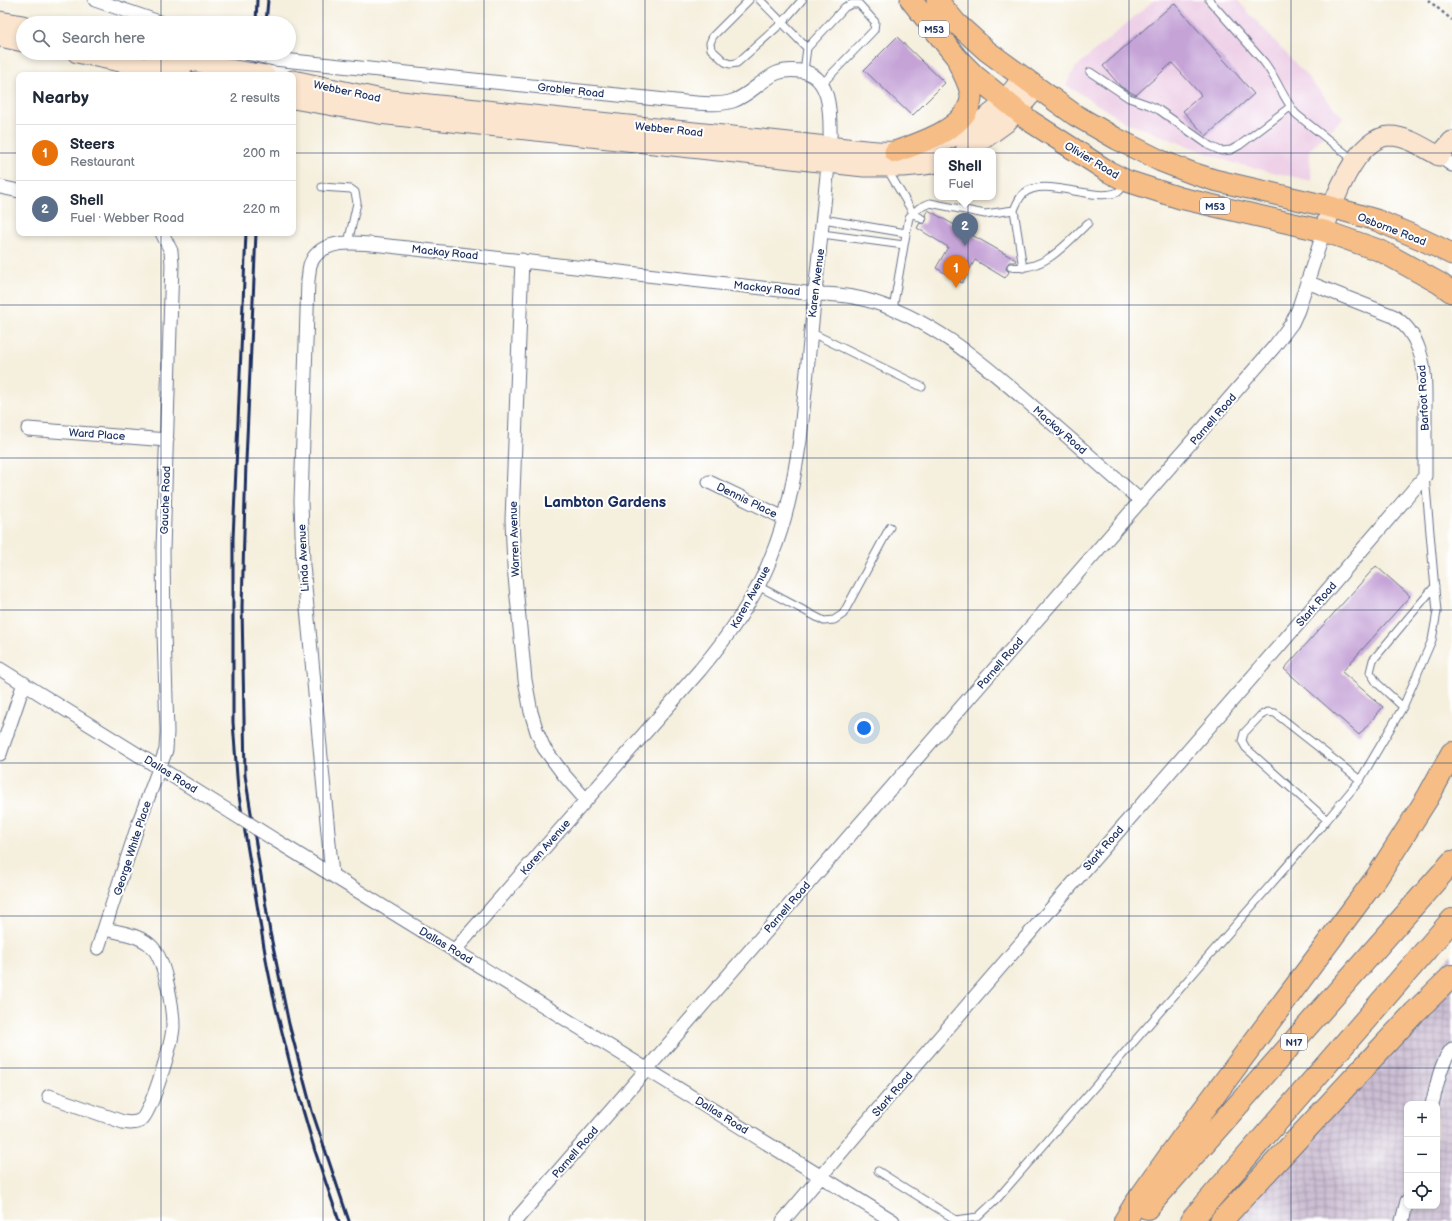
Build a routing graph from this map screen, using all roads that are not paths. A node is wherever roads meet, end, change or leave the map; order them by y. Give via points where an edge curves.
1 (95, 0) edge
2 (749, 0) edge
3 (760, 0) edge
4 (802, 0) edge
5 (911, 0) edge
6 (937, 0) edge
7 (1208, 0) edge
8 (117, 3) edge
9 (146, 16) edge
10 (0, 21) edge
11 (783, 22) junction
12 (16, 24) edge
13 (0, 37) edge
14 (16, 40) edge
15 (808, 48) junction
16 (957, 58) junction
17 (110, 60) edge
18 (187, 60) edge
19 (258, 60) edge
20 (269, 67) edge
21 (804, 71) junction
22 (168, 72) edge
23 (1090, 72) dead end
24 (296, 80) edge
25 (1030, 83) junction
26 (822, 84) junction
27 (296, 99) edge
28 (1010, 105) junction
29 (1290, 107) junction
30 (1452, 141) edge
31 (970, 148) edge
32 (829, 154) junction
33 (891, 159) junction
34 (1445, 160) edge
35 (1355, 161) junction
36 (934, 164) edge
37 (1127, 181) junction
38 (0, 187) edge
39 (322, 187) dead end
40 (16, 190) edge
41 (1331, 207) junction
42 (1014, 210) junction
43 (913, 213) junction
44 (823, 219) junction
45 (922, 219) dead end
46 (1088, 223) dead end
47 (1324, 231) junction
48 (906, 233) junction
49 (822, 234) junction
50 (164, 236) edge
51 (348, 243) junction
52 (904, 245) junction
53 (326, 247) joint
54 (1452, 254) edge
55 (522, 260) junction
56 (1012, 267) dead end
57 (1023, 268) junction
58 (1307, 282) junction
59 (1452, 292) edge
60 (815, 294) junction
61 (893, 309) junction
62 (810, 332) junction
63 (922, 387) dead end
64 (28, 429) dead end
65 (167, 440) junction
66 (1425, 476) junction
67 (709, 482) dead end
68 (1141, 501) junction
69 (784, 518) junction
70 (890, 527) dead end
71 (758, 586) junction
72 (1435, 586) junction
73 (0, 669) edge
74 (24, 683) junction
75 (1403, 707) junction
76 (1452, 752) edge
77 (0, 754) edge
78 (159, 767) junction
79 (1360, 780) junction
80 (586, 800) junction
81 (1327, 820) junction
82 (1452, 862) edge
83 (332, 875) junction
84 (1452, 920) edge
85 (106, 929) junction
86 (98, 948) dead end
87 (454, 951) junction
88 (1452, 976) edge
89 (1452, 1049) edge
90 (647, 1069) junction
91 (49, 1096) dead end
92 (1433, 1101) edge
93 (878, 1171) dead end
94 (820, 1177) junction
95 (1405, 1209) edge
96 (515, 1221) edge
97 (783, 1221) edge
98 (893, 1221) edge
99 (1125, 1221) edge
100 (1136, 1221) edge
101 (1191, 1221) edge
102 (1221, 1221) edge
103 (1402, 1221) edge

1 - 8 street
2 - 11 lane via 713,36 710,43 711,49 725,62 737,63
3 - 11 lane
4 - 11 lane
5 - 16 main road, Olivier Road / M53
6 - 25 main road, M53 via 956,23 987,51
7 - 29 lane via 1271,71
8 - 9 street
10 - 12 main road
11 - 15 lane
13 - 14 main road
15 - 21 lane
15 - 26 lane via 845,7 852,4 859,4 875,22 874,30
16 - 28 main road, Olivier Road / M53
16 - 33 main road via 970,91 971,99 964,113 951,128 939,136
17 - 22 main road
18 - 20 main road, bridge via 234,70
19 - 20 street, Grobler Road, bridge
20 - 21 street, Grobler Road via 714,104 737,99 777,72
21 - 26 street
23 - 29 lane via 1129,98 1159,110 1221,151 1231,150 1240,145
24 - 32 main road, Webber Road via 382,99
25 - 28 main road, Webber Road
25 - 41 main road, M53 via 1075,115 1161,161 1214,180
26 - 32 street via 830,113
27 - 32 main road, Webber Road via 380,114
28 - 31 main road, Webber Road via 1006,123
28 - 33 main road, Webber Road via 995,110 949,140
28 - 37 main road, Olivier Road / M53 via 1030,121
29 - 35 lane
30 - 34 main road, Parnell Road
32 - 33 main road, Webber Road via 865,150
32 - 44 street, Karen Avenue
33 - 36 main road, Webber Road via 917,167
33 - 43 lane
34 - 35 main road, Parnell Road via 1410,141 1388,136 1370,145
35 - 41 main road, Parnell Road
37 - 42 lane via 1119,191 1107,195 1043,187 1032,189 1023,194
37 - 47 main road, Olivier Road / M53 via 1180,198
38 - 40 street
39 - 51 lane via 350,189 355,192 357,203
41 - 47 main road, Parnell Road
41 - 54 main road, Osborne Road / M53 via 1376,220
42 - 43 lane via 985,214 930,203
42 - 57 lane
43 - 45 lane
43 - 48 lane
44 - 48 lane
44 - 49 street, Karen Avenue
46 - 57 lane via 1054,256
47 - 58 street, Parnell Road
47 - 59 main road, M53 via 1381,251
48 - 52 lane
49 - 52 lane
49 - 60 street, Karen Avenue
50 - 65 street, Gauche Road via 171,251 172,264
51 - 53 street, Mackay Road
51 - 55 street, Mackay Road
52 - 61 lane
53 - 83 street, Linda Avenue via 310,264 308,280 301,502 306,612
55 - 60 street, Mackay Road
55 - 80 street, Warren Avenue via 512,520 525,680 531,712 544,748
56 - 57 lane
58 - 66 street, Barfoot Road via 1382,310 1399,320 1410,331 1419,350 1425,389
58 - 68 street, Parnell Road via 1298,310 1284,334
60 - 61 street, Mackay Road via 838,294
60 - 62 street, Karen Avenue
61 - 68 street, Mackay Road via 924,324 968,353
62 - 63 lane
62 - 69 street, Karen Avenue via 800,440 793,486
64 - 65 street, Ward Place
65 - 78 street, Gauche Road via 163,550 167,732 166,750
66 - 72 lane, Barfoot Road
66 - 94 street, Stark Road via 1332,587
67 - 69 street, Dennis Place
68 - 90 street, Parnell Road
69 - 71 street, Karen Avenue via 772,555
70 - 71 lane via 843,614 834,620 824,621
71 - 80 street, Karen Avenue via 732,630 714,654
72 - 75 lane, Barfoot Road via 1436,612 1432,640
72 - 75 lane via 1373,660 1370,672
73 - 74 street, Dallas Road
74 - 77 street
74 - 78 street, Dallas Road
75 - 79 lane, Barfoot Road
76 - 99 highway via 1428,797 1377,878 1181,1140
78 - 83 street, Dallas Road, bridge
78 - 85 street, George White Place
79 - 81 lane, Barfoot Road
79 - 81 lane via 1275,713 1267,712 1260,716 1244,733 1242,741 1246,748
80 - 87 street, Karen Avenue
81 - 93 lane, Barfoot Road via 997,1199 978,1217 956,1220
82 - 100 highway, N17
83 - 87 street, Dallas Road
84 - 101 highway
85 - 86 street, George White Place
85 - 91 street via 135,937 153,947 158,954 166,982 173,1016 173,1033 152,1100 142,1120 131,1124
87 - 90 street, Dallas Road
88 - 102 highway via 1415,1012
89 - 92 street via 1441,1071
90 - 94 street, Dallas Road
90 - 96 street, Parnell Road
94 - 97 street, Stark Road
94 - 98 street, Dallas Road
95 - 103 street

